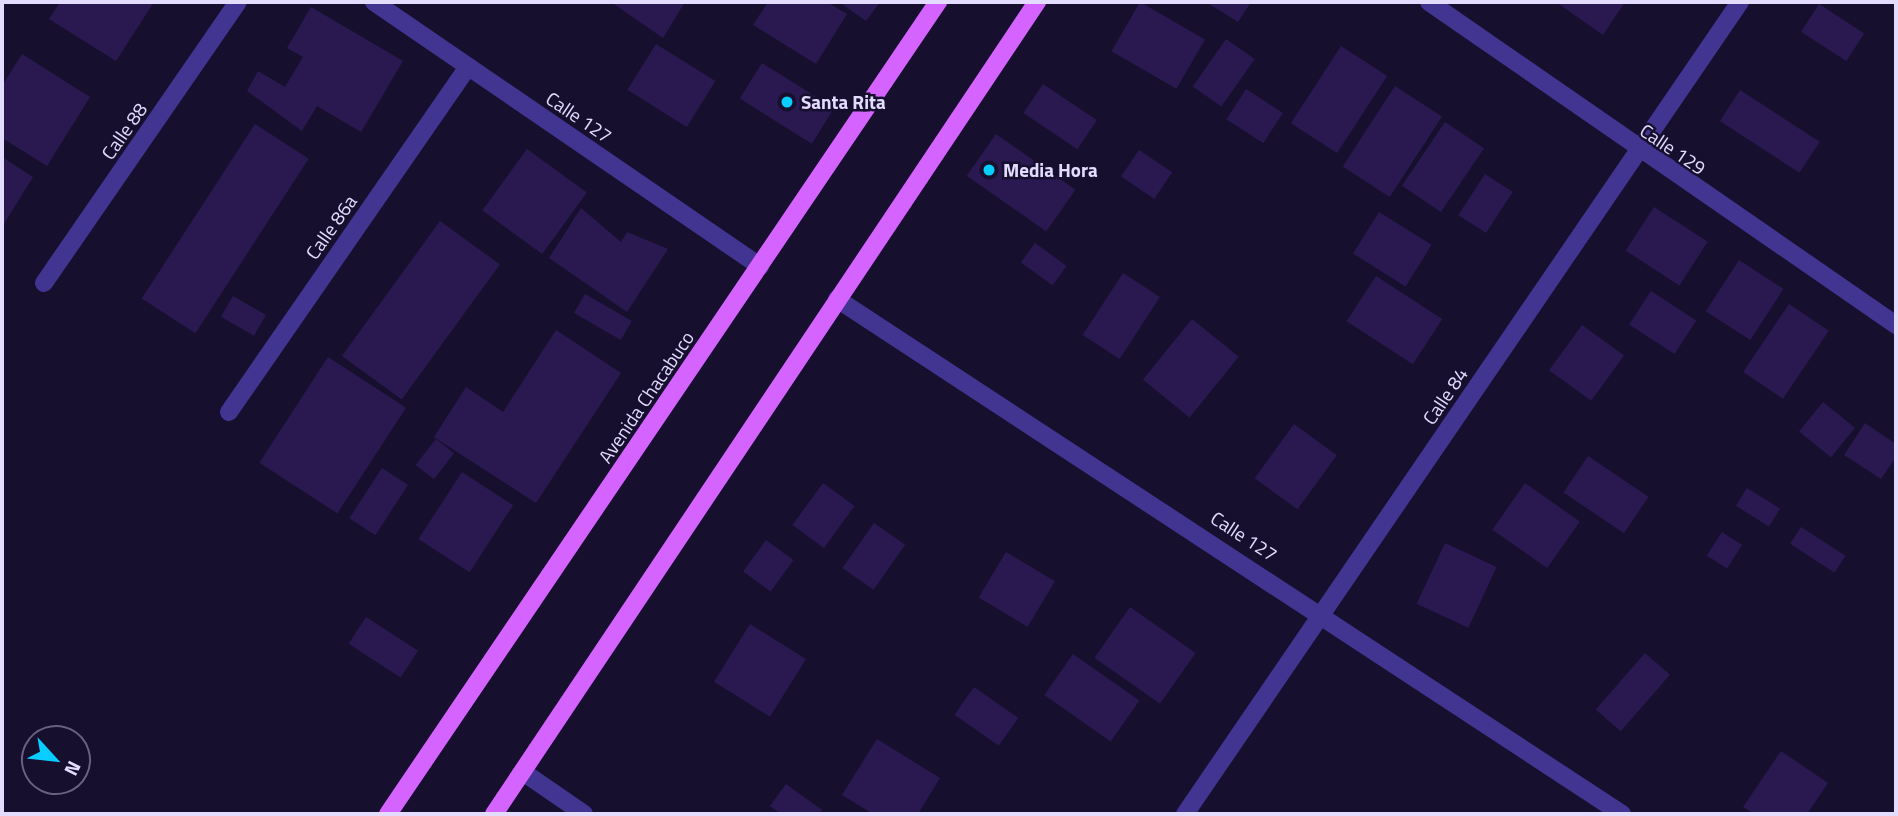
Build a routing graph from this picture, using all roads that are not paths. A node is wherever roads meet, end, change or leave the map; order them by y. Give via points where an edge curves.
1 (238, 2) edge
2 (374, 2) edge
3 (938, 2) edge
4 (1037, 2) edge
5 (1429, 2) edge
6 (1740, 2) edge
7 (468, 67) junction
8 (1638, 151) junction
9 (760, 266) junction
10 (44, 284) dead end
11 (837, 299) junction
12 (1896, 325) edge
13 (229, 412) dead end
14 (1322, 613) junction
15 (523, 772) junction
16 (388, 814) edge
17 (494, 814) edge
18 (584, 814) edge
19 (1185, 814) edge
20 (1622, 814) edge

1 - 10 street, Calle 88
2 - 7 street, Calle 127
3 - 9 main road, Avenida Chacabuco
4 - 11 main road
5 - 8 street, Calle 129
6 - 8 street, Calle 84
7 - 9 street, Calle 127
7 - 13 street, Calle 86a
8 - 12 street, Calle 129
8 - 14 street, Calle 84
9 - 16 main road, Avenida Chacabuco
11 - 14 street, Calle 127
11 - 15 main road
14 - 19 street, Calle 84
14 - 20 street, Calle 127
15 - 17 main road
15 - 18 street

